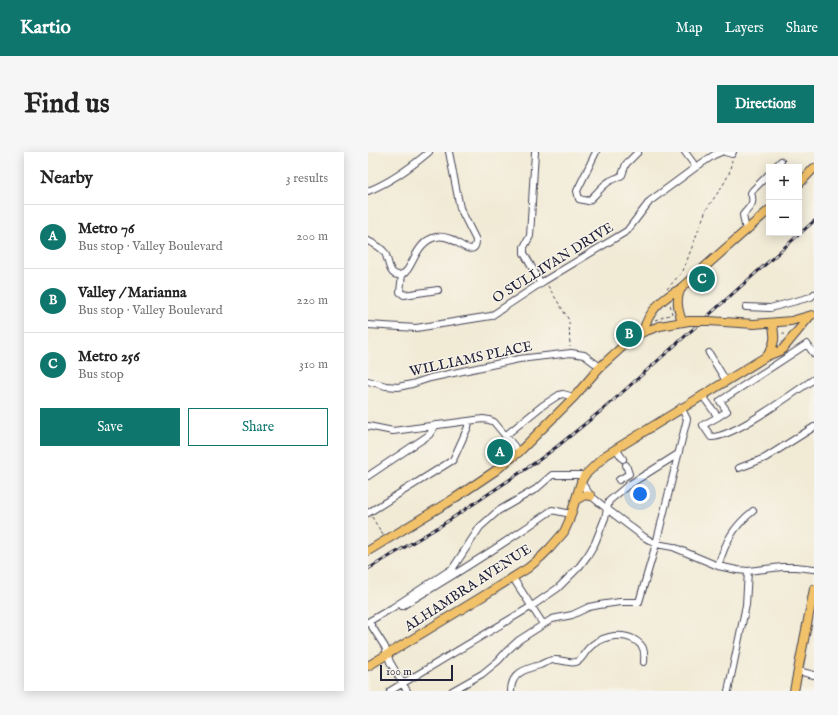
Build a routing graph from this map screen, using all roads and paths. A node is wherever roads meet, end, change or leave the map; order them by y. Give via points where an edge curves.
1 (429, 152) edge
2 (449, 152) edge
3 (535, 152) edge
4 (596, 152) edge
5 (638, 152) edge
6 (685, 152) edge
7 (722, 152) edge
8 (725, 152) edge
9 (732, 153) edge
10 (781, 161) dead end
11 (778, 164) edge
12 (696, 167) junction
13 (814, 168) edge
14 (766, 177) edge
15 (802, 181) edge
16 (368, 191) edge
17 (766, 213) edge
18 (746, 231) junction
19 (368, 240) edge
20 (402, 274) junction
21 (542, 282) junction
22 (682, 288) junction
23 (438, 290) dead end
24 (814, 294) edge
25 (666, 300) junction
26 (746, 307) dead end
27 (673, 314) junction
28 (812, 315) edge
29 (672, 317) dead end
30 (655, 320) dead end
31 (686, 321) junction
32 (772, 323) junction
33 (368, 325) edge
34 (642, 332) junction
35 (571, 353) junction
36 (709, 353) dead end
37 (814, 354) edge
38 (767, 356) junction
39 (600, 366) junction
40 (814, 379) edge
41 (368, 381) edge
42 (726, 381) junction
43 (702, 395) junction
44 (574, 397) junction
45 (681, 407) junction
46 (718, 417) junction
47 (469, 421) junction
48 (436, 425) junction
49 (368, 426) edge
50 (814, 426) edge
51 (505, 436) junction
52 (616, 449) junction
53 (519, 452) junction
54 (678, 454) junction
55 (739, 468) dead end
56 (368, 476) edge
57 (583, 479) junction
58 (619, 480) dead end
59 (591, 496) junction
60 (576, 500) junction
61 (607, 509) junction
62 (753, 511) dead end
63 (571, 514) junction
64 (370, 515) edge
65 (386, 540) junction
66 (656, 544) junction
67 (368, 551) edge
68 (718, 566) junction
69 (814, 569) edge
70 (748, 571) junction
71 (513, 578) junction
72 (814, 589) edge
73 (532, 606) junction
74 (812, 610) edge
75 (369, 624) edge
76 (543, 624) junction
77 (387, 654) junction
78 (644, 662) dead end
79 (368, 666) edge
80 (798, 671) junction
81 (814, 675) edge
82 (403, 684) junction
83 (390, 691) edge
84 (407, 691) edge
85 (452, 691) edge
86 (510, 691) edge
87 (728, 691) edge
88 (794, 691) edge

1 - 16 street via 390,182
2 - 20 street via 460,208 474,234 476,244 470,249 444,237 431,238 424,242 408,269
3 - 21 street via 530,236 524,246 524,253
4 - 5 street via 577,191 579,199 584,201 591,199 610,181 622,175 626,164
6 - 12 street
7 - 12 street, O SULLIVAN DRIVE
8 - 9 street
9 - 25 path via 729,174 706,210 684,272 668,288
10 - 11 street
12 - 21 street, O SULLIVAN DRIVE via 650,201 627,231
13 - 15 main road
14 - 18 street via 751,193 753,204 743,215
17 - 18 main road
18 - 22 main road
19 - 20 street via 385,253 394,274
20 - 23 street via 400,292 404,295
21 - 33 street, O SULLIVAN DRIVE via 498,312 484,318 416,328
21 - 35 path via 569,320
22 - 25 main road
22 - 31 main road via 678,301
24 - 26 street via 770,308
25 - 27 path
25 - 34 main road via 650,312
27 - 29 path
27 - 30 path
28 - 32 main road
28 - 38 main road, ALHAMBRA AVENUE via 782,350
31 - 32 main road, bridge
31 - 34 main road
32 - 38 main road via 774,344
34 - 39 main road
35 - 39 street, WILLIAMS PLACE via 584,355
35 - 41 street, WILLIAMS PLACE via 519,359 398,387
36 - 42 street
37 - 46 street via 807,344 726,396 720,401 727,411
38 - 42 main road, ALHAMBRA AVENUE
39 - 44 main road
40 - 46 street via 745,424 717,438 711,437 703,425
42 - 43 main road, ALHAMBRA AVENUE
43 - 45 main road, ALHAMBRA AVENUE
43 - 46 street
44 - 51 street via 558,394
44 - 53 main road
45 - 52 main road, ALHAMBRA AVENUE
45 - 54 street via 687,419
47 - 48 street
47 - 51 street via 494,422
47 - 64 street via 453,460
48 - 49 street via 393,430
48 - 56 street via 430,435
50 - 55 street via 765,458
51 - 53 street
52 - 57 main road, ALHAMBRA AVENUE via 597,463
52 - 58 street via 629,474
53 - 65 main road via 433,513
54 - 61 street via 627,486 609,501
54 - 66 street
57 - 59 street
57 - 60 main road, ALHAMBRA AVENUE
57 - 75 street via 552,475 536,489 498,511 480,527 453,568
59 - 60 main road via 585,495
59 - 61 street
60 - 63 main road, ALHAMBRA AVENUE
61 - 66 street
61 - 73 street via 595,543 579,567 558,588
62 - 68 street via 735,528 724,547
63 - 71 main road, ALHAMBRA AVENUE via 564,532 550,548
63 - 75 street via 552,510 468,567
64 - 65 path
65 - 67 main road
66 - 68 street via 672,547
66 - 76 street via 639,602 590,607 572,616 552,619
68 - 70 street
69 - 70 street via 782,567
70 - 87 street via 746,605
71 - 73 street
71 - 77 main road, ALHAMBRA AVENUE
72 - 74 main road
73 - 76 street
73 - 82 street
74 - 80 main road
75 - 77 street
76 - 85 street via 519,640 482,674
77 - 79 main road, ALHAMBRA AVENUE
77 - 82 street
78 - 86 street via 645,650 642,644 632,638 604,638 588,649 576,662 554,660 518,673
80 - 81 street
80 - 88 main road
82 - 83 street
82 - 84 street

